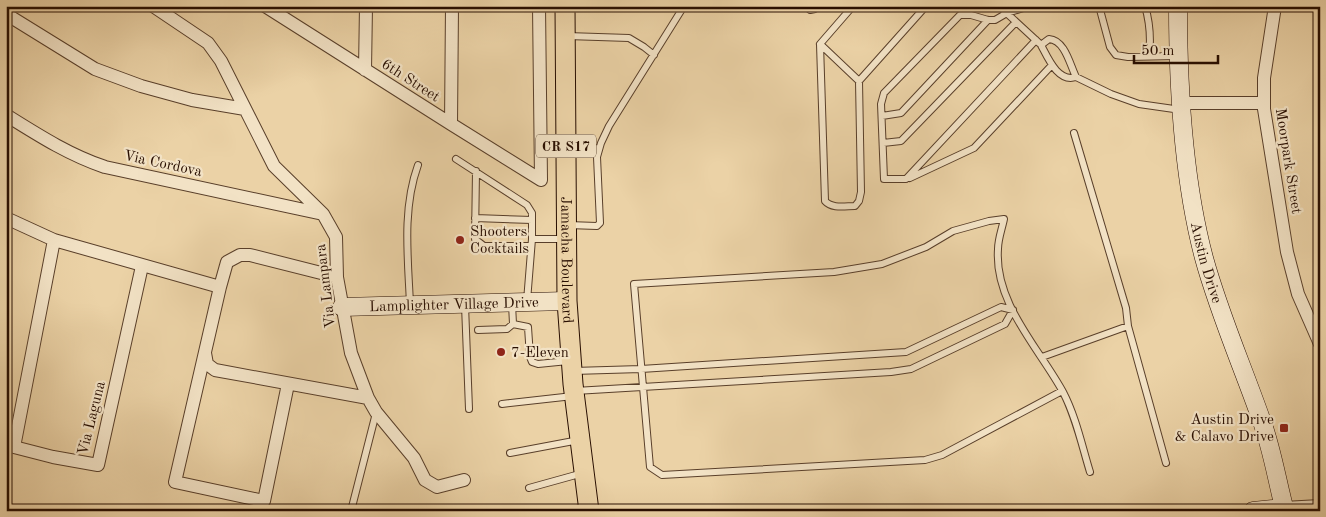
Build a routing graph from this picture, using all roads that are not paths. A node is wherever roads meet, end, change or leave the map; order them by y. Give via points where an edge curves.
1 (153, 6) edge
2 (265, 6) edge
3 (366, 6) edge
4 (452, 6) edge
5 (539, 6) edge
6 (565, 6) edge
7 (684, 6) edge
8 (805, 6) edge
9 (818, 6) edge
10 (853, 6) edge
11 (926, 6) edge
12 (999, 6) edge
13 (1030, 6) edge
14 (1099, 6) edge
15 (1145, 6) edge
16 (1178, 6) edge
17 (1275, 6) edge
18 (282, 12) edge
19 (1007, 13) junction
20 (6, 14) edge
21 (988, 20) junction
22 (1016, 22) junction
23 (566, 36) junction
24 (1038, 43) junction
25 (820, 44) junction
26 (654, 55) junction
27 (1149, 56) junction
28 (1178, 56) junction
29 (1052, 65) junction
30 (365, 70) junction
31 (1076, 77) junction
32 (859, 81) junction
33 (1263, 103) junction
34 (1182, 106) junction
35 (245, 109) junction
36 (6, 115) edge
37 (882, 116) junction
38 (451, 124) junction
39 (1074, 133) dead end
40 (883, 143) junction
41 (599, 148) junction
42 (566, 149) junction
43 (456, 159) dead end
44 (418, 165) dead end
45 (476, 171) junction
46 (906, 179) junction
47 (323, 214) junction
48 (6, 218) edge
49 (475, 218) junction
50 (532, 220) junction
51 (567, 232) junction
52 (54, 240) junction
53 (531, 243) junction
54 (142, 266) junction
55 (337, 277) junction
56 (220, 287) junction
57 (567, 301) junction
58 (520, 303) junction
59 (465, 304) junction
60 (410, 305) junction
61 (342, 307) junction
62 (1012, 310) junction
63 (513, 324) junction
64 (1128, 326) junction
65 (478, 330) dead end
66 (1320, 344) edge
67 (205, 353) junction
68 (1042, 357) junction
69 (571, 366) junction
70 (641, 369) junction
71 (288, 384) junction
72 (642, 386) junction
73 (1062, 391) junction
74 (574, 393) junction
75 (368, 398) junction
76 (502, 404) dead end
77 (469, 409) dead end
78 (376, 412) junction
79 (580, 440) junction
80 (510, 453) dead end
81 (1166, 463) dead end
82 (1090, 472) dead end
83 (584, 473) junction
84 (464, 480) dead end
85 (530, 488) dead end
86 (1320, 506) edge
87 (589, 508) edge
88 (1284, 510) edge
89 (351, 511) edge
90 (569, 511) edge
91 (1253, 511) edge

1 - 35 street, Via Lampara via 208,43 221,61
2 - 18 street, 6th Street
3 - 30 street
4 - 38 street
5 - 38 street, 6th Street via 542,180
6 - 23 main road, Jamacha Boulevard / CR S17
7 - 26 lane
8 - 9 lane via 810,10
10 - 25 lane
11 - 32 lane
12 - 19 lane
13 - 19 lane
14 - 27 lane via 1110,47 1116,55
15 - 27 lane via 1150,27
16 - 28 main road, Austin Drive
17 - 33 street, Moorpark Street
18 - 30 street, 6th Street
19 - 21 lane
19 - 22 lane
20 - 35 street via 95,69 192,100
21 - 37 lane via 901,113
21 - 37 lane via 960,15 884,93
22 - 24 lane
22 - 40 lane via 902,141
23 - 26 lane via 629,38
23 - 42 main road, Jamacha Boulevard / CR S17
24 - 29 lane
24 - 31 lane via 1049,38 1060,42
24 - 46 lane
25 - 32 lane
25 - 32 lane via 825,202 833,206 855,206 861,192
26 - 41 lane
27 - 28 lane
28 - 34 main road, Austin Drive
29 - 31 lane via 1062,76
29 - 46 lane via 974,148
30 - 38 street, 6th Street
31 - 34 lane via 1139,104
33 - 34 street
33 - 66 street, Moorpark Street via 1287,252 1298,294
34 - 88 main road, Austin Drive via 1188,177 1204,257 1221,315 1262,421
35 - 47 street, Via Lampara via 274,166
36 - 47 street, Via Cordova via 53,145 104,167
37 - 40 lane
39 - 64 lane via 1126,308
40 - 46 lane via 884,179
41 - 42 lane
41 - 51 lane via 600,223
42 - 51 main road, Jamacha Boulevard / CR S17
43 - 45 lane
44 - 60 lane via 407,223
45 - 49 lane
45 - 50 lane via 527,205
47 - 55 street, Via Lampara via 336,236
48 - 52 street
49 - 50 lane
49 - 53 lane via 475,239 484,246
50 - 53 lane
51 - 53 lane
51 - 57 main road, Jamacha Boulevard / CR S17
52 - 54 street
52 - 54 street, Via Laguna via 14,447 98,465
53 - 58 lane
54 - 56 street
55 - 56 street via 240,255 227,262
55 - 61 street, Via Lampara
56 - 67 street
57 - 58 main road, Lamplighter Village Drive
57 - 69 main road, Jamacha Boulevard / CR S17
58 - 59 main road, Lamplighter Village Drive
58 - 63 lane
59 - 60 main road, Lamplighter Village Drive
59 - 77 lane
60 - 61 main road, Lamplighter Village Drive
61 - 75 street, Via Lampara via 351,353
62 - 68 lane
62 - 70 lane via 1001,308 906,352
62 - 70 lane via 1000,276 998,249 1004,219 989,221 953,231 926,247 872,266 834,272 634,284
62 - 72 lane via 1005,324 911,369
63 - 65 lane via 507,329
63 - 69 lane via 528,327 532,362
64 - 68 lane
64 - 81 lane
67 - 71 street via 207,364 215,370
67 - 71 street via 175,482 264,501
68 - 73 lane
69 - 70 lane
69 - 74 main road, Jamacha Boulevard / CR S17
70 - 72 lane
71 - 75 street
72 - 73 lane via 650,467 662,475 925,460 942,455
72 - 74 lane
73 - 82 lane via 1069,403
74 - 76 lane
74 - 79 main road, Jamacha Boulevard / CR S17
75 - 78 street, Via Lampara
78 - 84 street, Via Lampara via 414,458 425,480 437,487
78 - 89 lane
79 - 80 lane
79 - 83 main road, Jamacha Boulevard / CR S17
83 - 85 lane
83 - 87 main road, Jamacha Boulevard / CR S17
86 - 88 street
87 - 90 lane
88 - 91 main road

